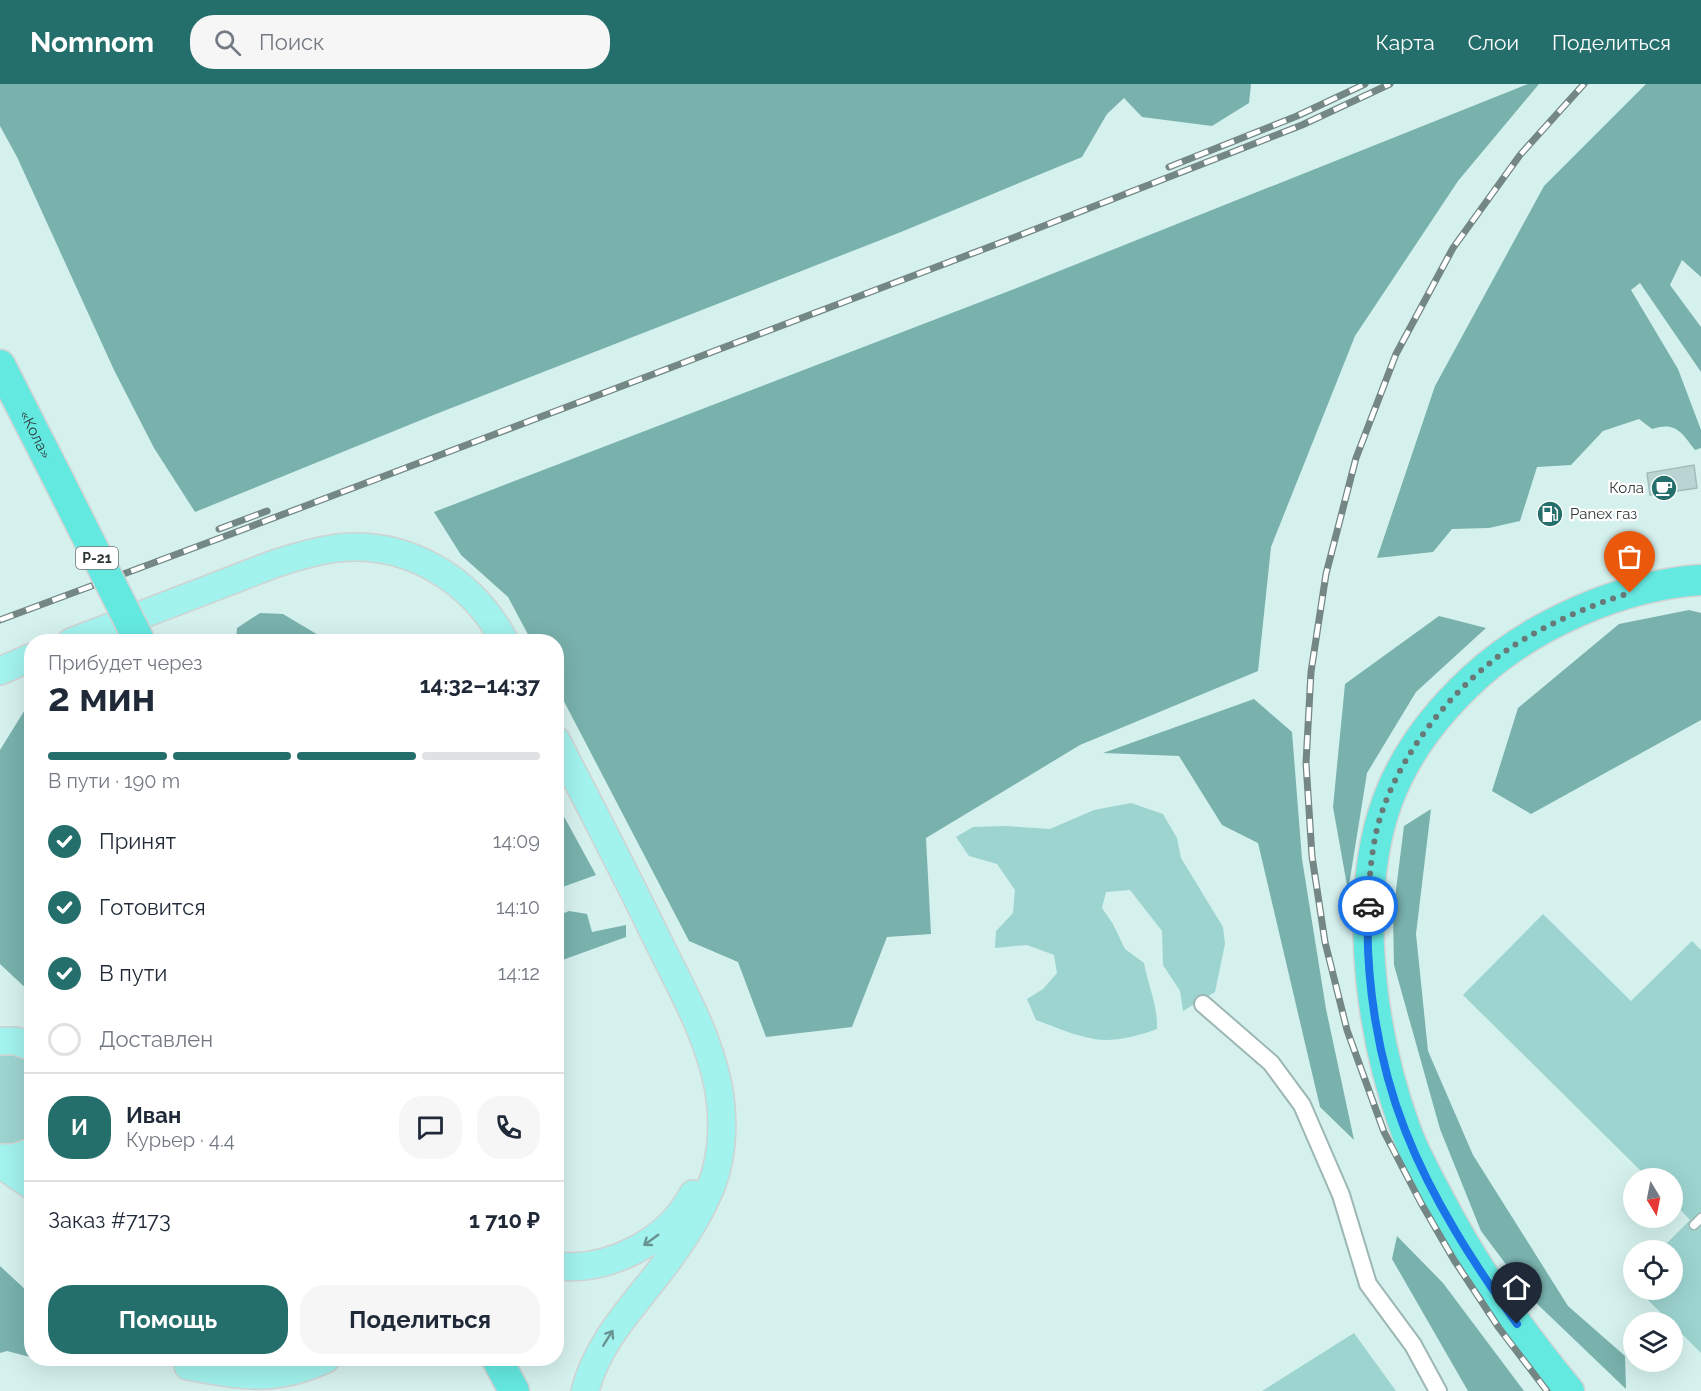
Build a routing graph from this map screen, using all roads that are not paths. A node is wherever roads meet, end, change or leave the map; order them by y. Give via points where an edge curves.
1 (0, 365) edge
2 (1701, 580) edge
3 (92, 634) edge
4 (136, 634) edge
5 (500, 634) edge
6 (24, 660) edge
7 (0, 671) edge
8 (564, 756) edge
9 (1203, 1004) dead end
10 (0, 1027) edge
11 (0, 1041) edge
12 (24, 1043) edge
13 (24, 1044) edge
14 (721, 1120) junction
15 (24, 1155) edge
16 (0, 1158) edge
17 (0, 1164) edge
18 (24, 1180) edge
19 (1701, 1218) edge
20 (1694, 1225) dead end
21 (564, 1266) edge
22 (188, 1366) edge
23 (198, 1366) edge
24 (311, 1366) edge
25 (501, 1366) edge
26 (513, 1366) edge
27 (252, 1391) edge
28 (514, 1391) edge
29 (526, 1391) edge
30 (585, 1391) edge
31 (1438, 1391) edge
32 (1569, 1391) edge

1 - 4 highway, «Кола» / Р-21, bridge
2 - 32 highway via 1613,598 1540,631 1495,658 1454,696 1414,746 1390,792 1376,832 1369,875 1375,1015 1406,1130 1474,1261
3 - 5 main road via 274,564 328,550 367,547 393,551 437,569 473,598
6 - 7 main road
8 - 14 main road via 692,1010 717,1083
9 - 31 street via 1271,1063 1302,1105 1341,1195 1368,1284 1413,1345
10 - 12 main road
11 - 13 main road
14 -> 21 main road via 710,1158 690,1202 654,1239 610,1261
30 -> 14 main road via 600,1351 617,1323 682,1241 705,1202 718,1167
15 - 16 main road
17 - 18 main road
19 - 20 lane
22 - 27 main road via 212,1381
23 - 24 main road via 255,1377 278,1376
25 - 28 highway
26 - 29 highway

